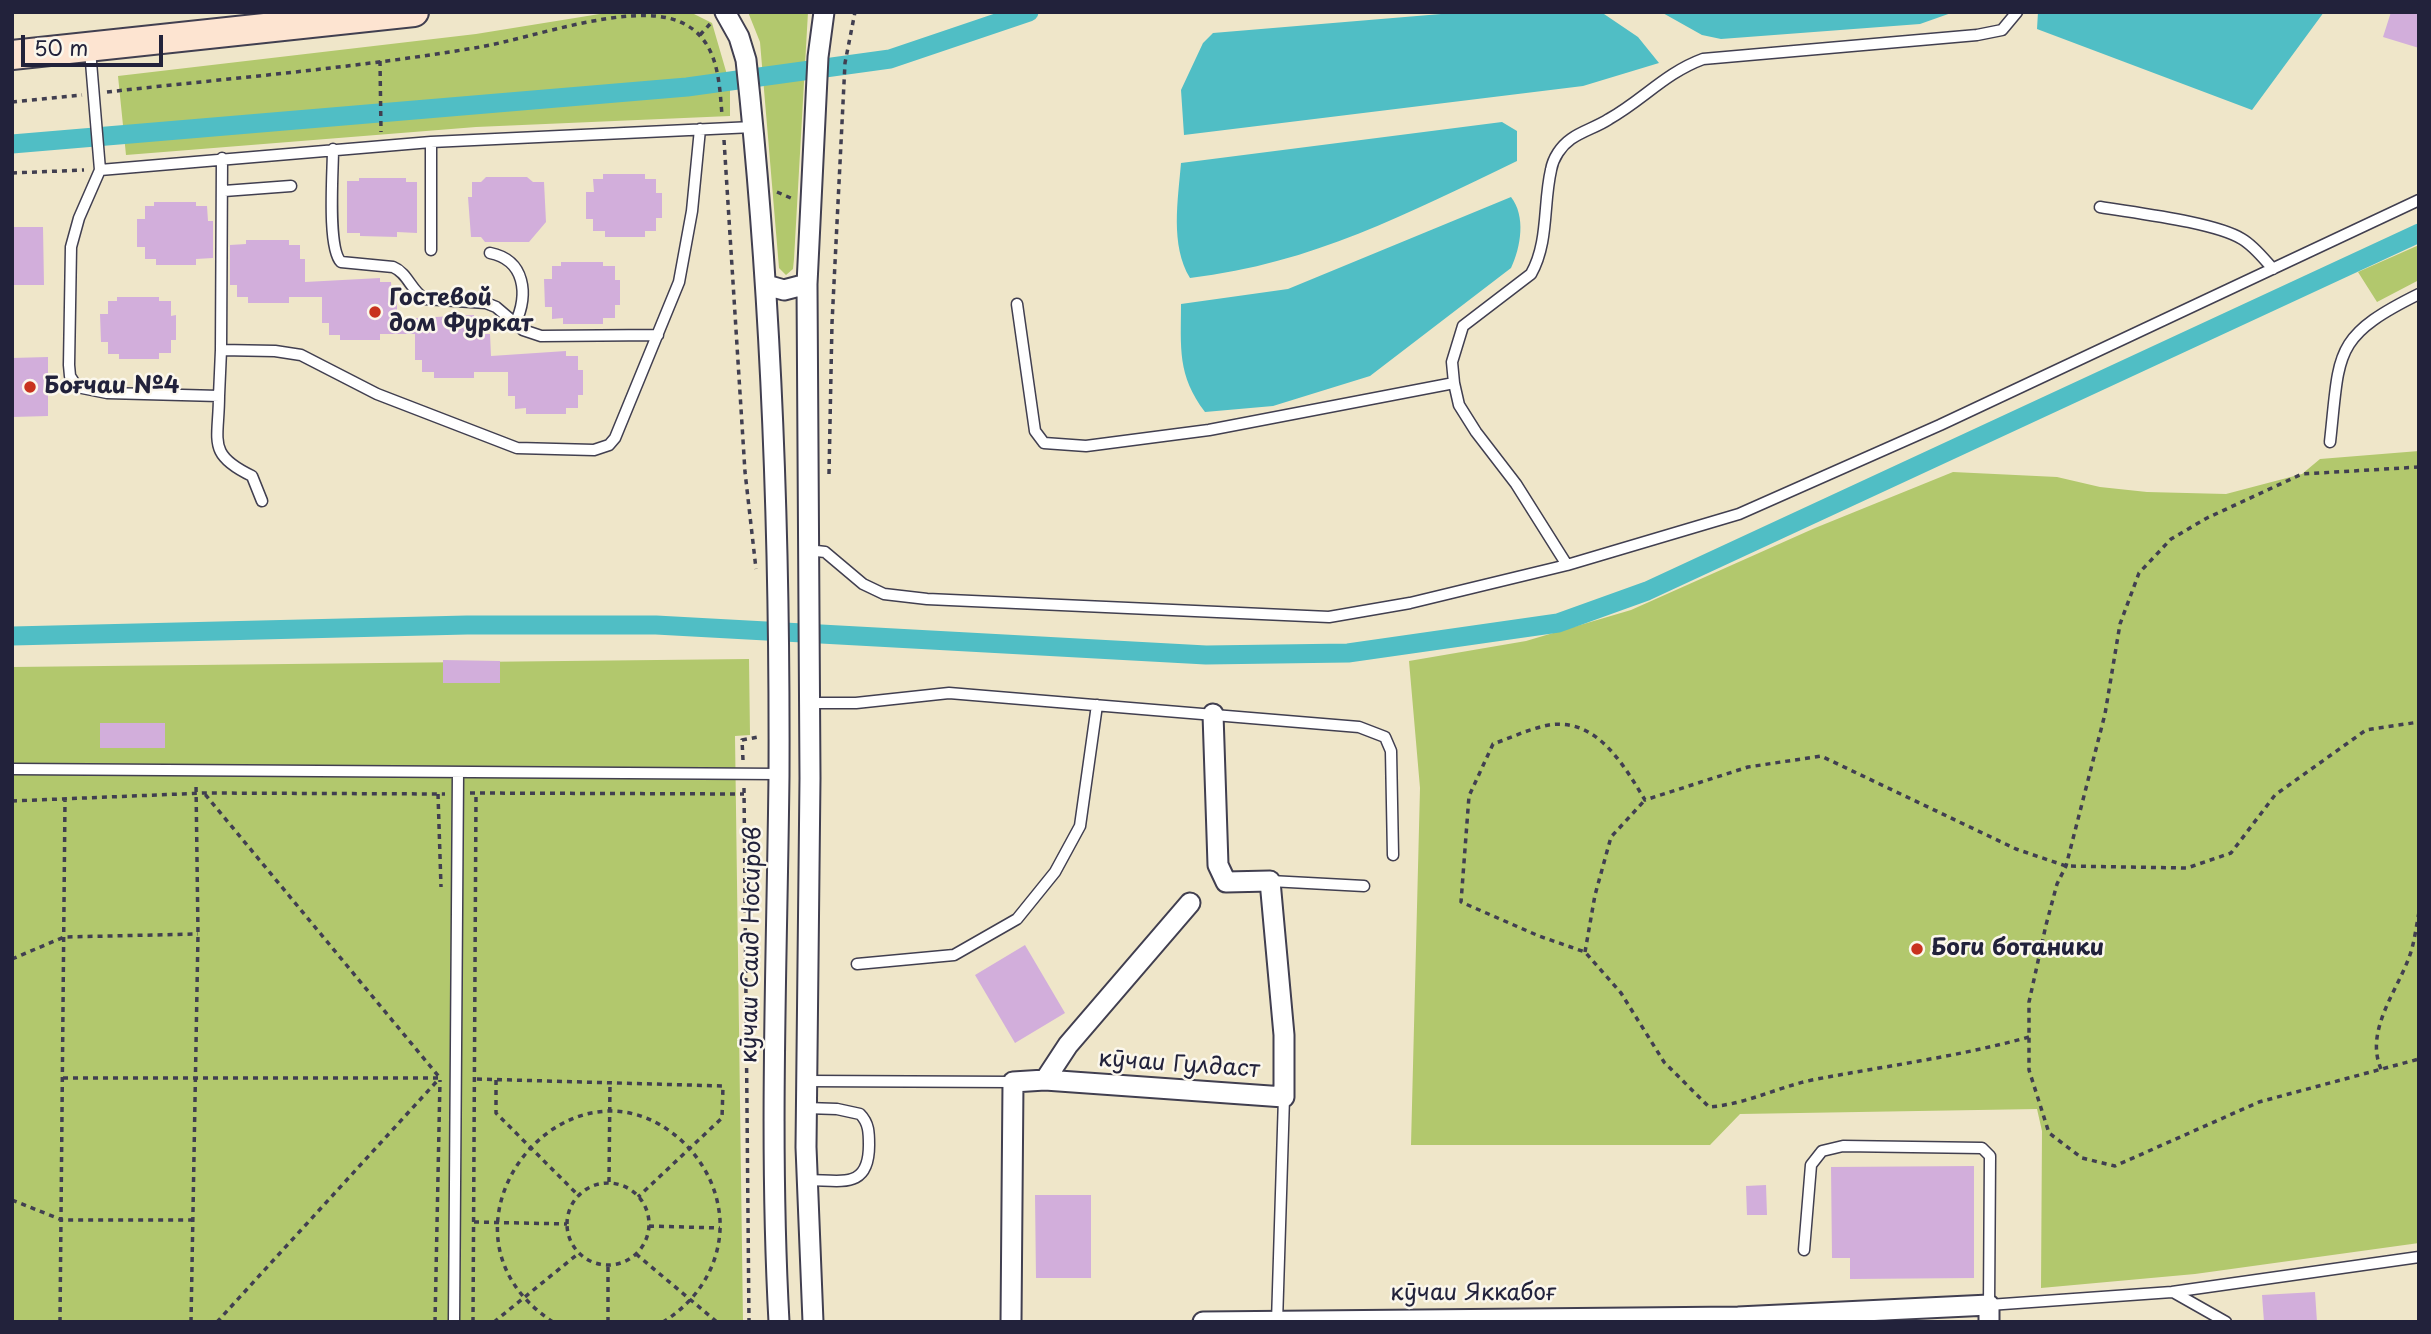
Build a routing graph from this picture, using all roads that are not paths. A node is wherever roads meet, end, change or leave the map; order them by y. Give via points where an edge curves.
1 (414, 12) edge
2 (824, 12) edge
3 (2017, 12) edge
4 (718, 18) edge
5 (89, 47) junction
6 (12, 55) edge
7 (753, 127) junction
8 (700, 129) junction
9 (431, 142) junction
10 (333, 149) junction
11 (222, 158) junction
12 (100, 170) junction
13 (291, 186) dead end
14 (224, 191) junction
15 (2419, 200) edge
16 (2100, 207) dead end
17 (431, 250) dead end
18 (490, 253) dead end
19 (2273, 268) junction
20 (807, 284) junction
21 (766, 285) junction
22 (2419, 294) edge
23 (1017, 304) dead end
24 (515, 324) junction
25 (658, 335) junction
26 (220, 350) junction
27 (1454, 383) junction
28 (219, 396) junction
29 (2330, 442) dead end
30 (262, 501) dead end
31 (808, 559) junction
32 (1567, 565) junction
33 (810, 703) junction
34 (1097, 705) junction
35 (1213, 714) junction
36 (12, 769) edge
37 (458, 773) junction
38 (779, 774) junction
39 (1393, 855) dead end
40 (1270, 881) junction
41 (1364, 886) dead end
42 (1190, 903) dead end
43 (858, 964) dead end
44 (1045, 1080) junction
45 (807, 1081) junction
46 (1013, 1082) junction
47 (1284, 1097) junction
48 (806, 1112) junction
49 (775, 1116) junction
50 (807, 1180) junction
51 (1804, 1250) dead end
52 (2419, 1257) edge
53 (2172, 1292) junction
54 (1989, 1313) edge
55 (1738, 1319) edge
56 (1540, 1320) edge
57 (1277, 1321) edge
58 (454, 1322) edge
59 (779, 1322) edge
60 (813, 1322) edge
61 (1011, 1322) edge
62 (1203, 1322) edge
63 (2226, 1322) edge

1 - 5 main road
2 - 20 street
3 - 27 lane via 2002,30 1977,35 1703,59 1677,69 1610,119 1570,139 1551,169 1536,265 1531,274 1463,326 1452,362
4 - 7 street, кӯчаи Саид Носиров via 743,48
5 - 6 main road
5 - 12 lane
7 - 8 lane
7 - 21 street, кӯчаи Саид Носиров
8 - 9 lane
8 - 25 lane via 683,265
9 - 10 lane
9 - 17 lane
10 - 11 lane
10 - 24 lane via 337,258 348,264 393,267 425,299 486,303
11 - 12 lane
11 - 14 lane
12 - 28 lane via 71,247 72,382 95,392
13 - 14 lane
14 - 26 lane
15 - 19 lane
16 - 19 lane via 2233,235
18 - 24 lane via 507,258 519,271 523,294
19 - 32 lane via 1739,514
20 - 21 street via 784,290
20 - 31 street
21 - 38 street, кӯчаи Саид Носиров via 772,370
22 - 29 lane via 2377,315 2354,335 2341,355
23 - 27 lane via 1035,431 1044,443 1056,446 1209,430
24 - 25 lane via 541,336
25 - 26 lane via 615,438 594,450 517,448 377,394 301,355
26 - 28 lane
27 - 32 lane via 1459,405
28 - 30 lane via 219,452 228,464 252,476
31 - 32 lane via 825,552 863,584 884,594 1329,617 1410,603
31 - 33 street
33 - 34 lane via 949,693
33 - 45 street
34 - 35 lane
34 - 43 lane via 1080,826 1055,872 1017,919 954,955
35 - 39 lane via 1359,727 1385,737 1391,751
35 - 40 street via 1218,866 1226,882
36 - 37 lane
37 - 38 lane
37 - 58 lane
38 - 49 street, кӯчаи Саид Носиров
40 - 41 lane
40 - 47 street via 1284,1035
42 - 44 street via 1068,1045
44 - 46 street, кӯчаи Гулдаст
44 - 47 street, кӯчаи Гулдаст
45 - 46 lane
45 - 48 street
46 - 61 street
47 - 57 lane, кӯчаи Гулдаст
48 - 49 street
48 - 50 street
48 - 50 lane via 837,1109 860,1114 868,1126 869,1146 860,1177
49 - 59 street, кӯчаи Саид Носиров
50 - 60 street
51 - 54 lane via 1811,1165 1822,1151 1843,1146 1982,1148 1990,1156 1991,1175
52 - 53 lane
53 - 54 lane
53 - 63 lane
54 - 55 street, кӯчаи Яккабоғ
55 - 56 street, кӯчаи Яккабоғ
56 - 57 street, кӯчаи Яккабоғ
57 - 62 street, кӯчаи Яккабоғ

